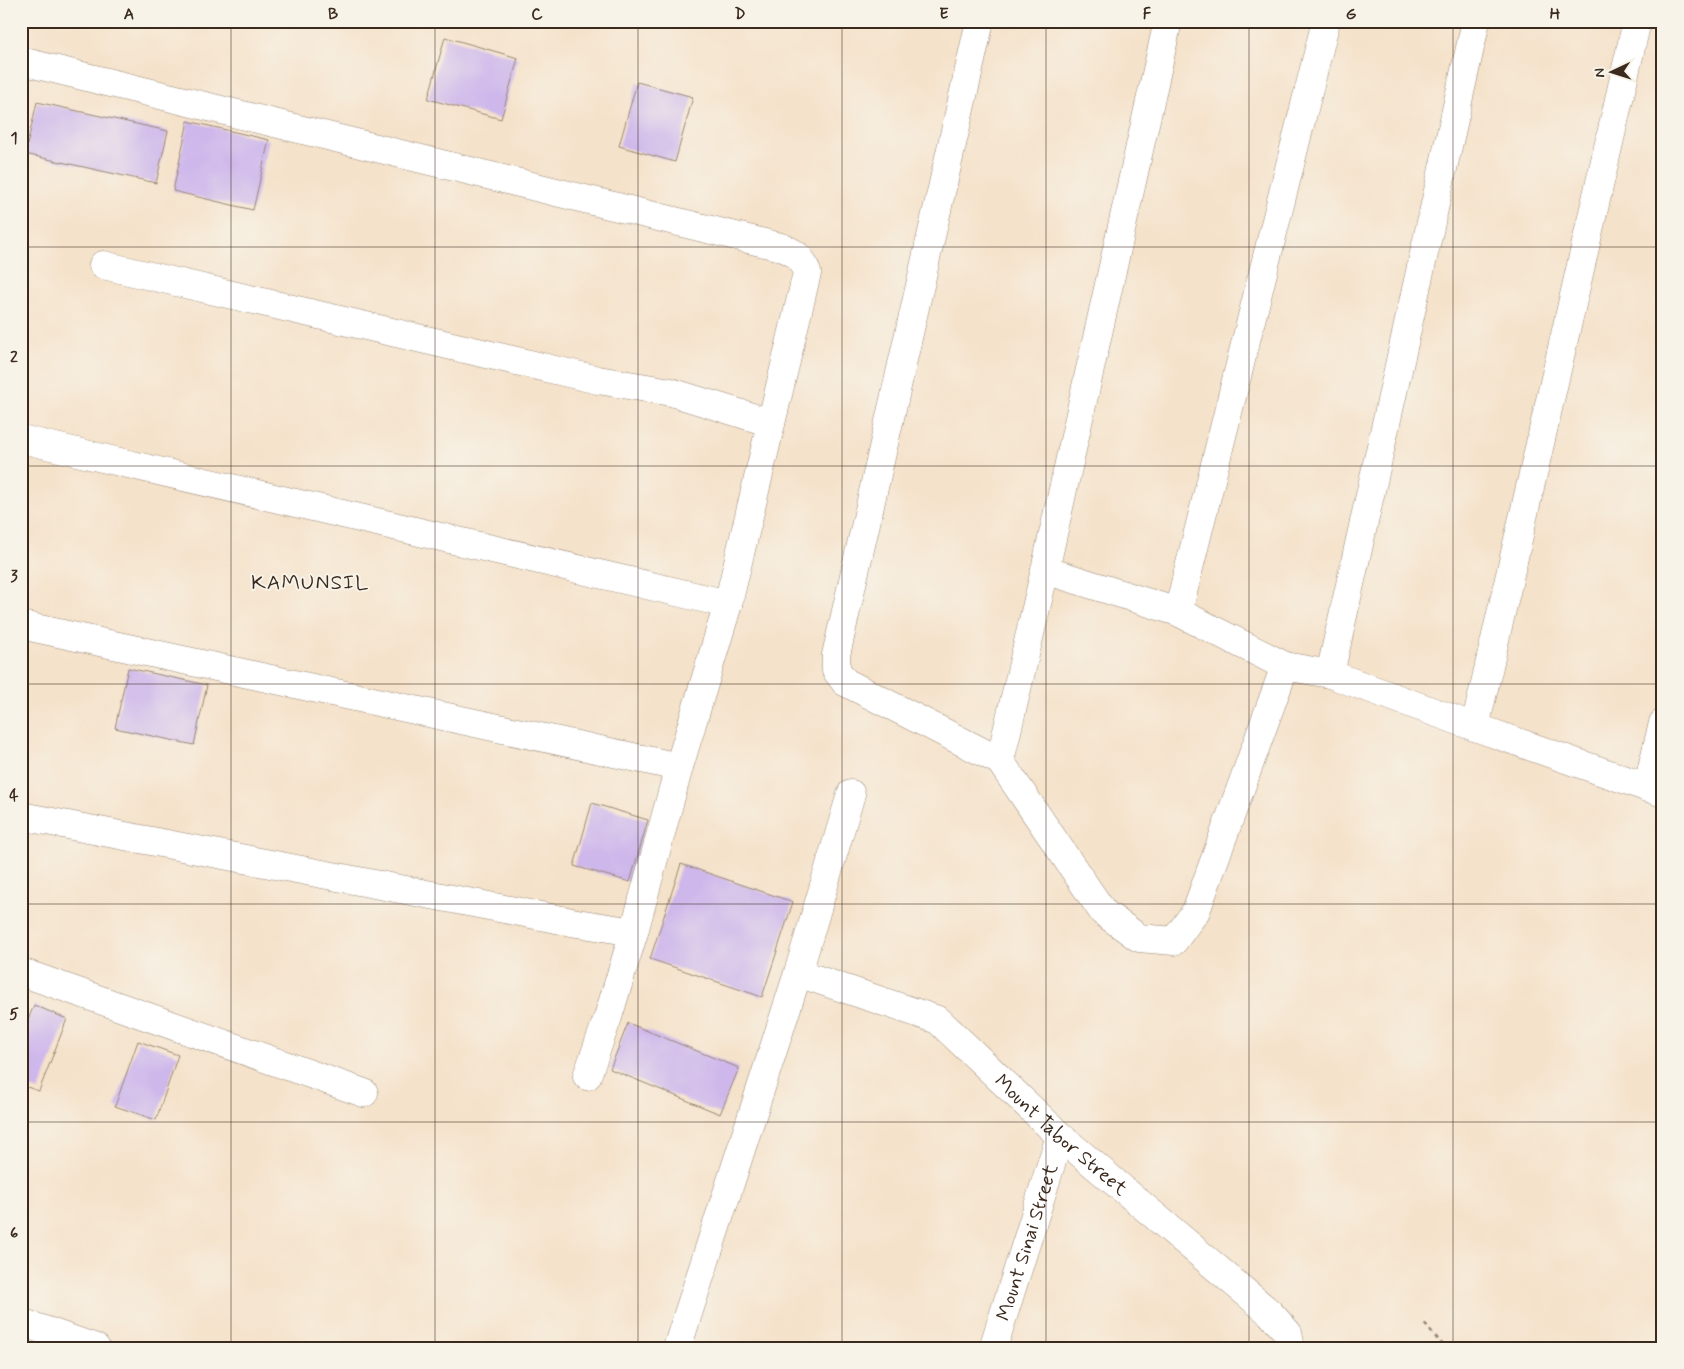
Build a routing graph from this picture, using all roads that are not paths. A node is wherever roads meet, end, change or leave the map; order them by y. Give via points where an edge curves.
1 (980, 21) edge
2 (1168, 21) edge
3 (1326, 21) edge
4 (1476, 21) edge
5 (1637, 21) edge
6 (21, 61) edge
7 (103, 265) dead end
8 (771, 423) junction
9 (21, 439) edge
10 (1045, 570) junction
11 (728, 604) junction
12 (1178, 612) junction
13 (21, 625) edge
14 (1285, 666) junction
15 (1330, 674) junction
16 (1663, 724) edge
17 (1475, 727) junction
18 (1000, 761) junction
19 (678, 767) junction
20 (1655, 790) edge
21 (851, 794) dead end
22 (21, 816) edge
23 (634, 932) junction
24 (21, 972) edge
25 (798, 973) junction
26 (588, 1076) dead end
27 (364, 1093) dead end
28 (1060, 1136) junction
29 (21, 1322) edge
30 (96, 1348) edge
31 (677, 1348) edge
32 (992, 1348) edge
33 (1292, 1348) edge

1 - 18 street via 838,646 836,670 845,682
2 - 10 street
3 - 12 street
4 - 15 street
5 - 17 street
6 - 8 street via 792,251 803,261 807,273
7 - 8 street via 598,380 671,392
8 - 11 street
9 - 11 street
10 - 12 street
10 - 18 street
11 - 19 street
12 - 14 street
13 - 19 street
14 - 15 street
14 - 18 street via 1196,911 1174,941 1139,938 1103,912
15 - 17 street
16 - 20 street
17 - 20 street
19 - 23 street
21 - 25 street
22 - 23 street
23 - 26 street
24 - 27 street
25 - 28 street, Mount Tabor Street via 938,1020
25 - 31 street
28 - 32 street, Mount Sinai Street
28 - 33 street, Mount Tabor Street via 1270,1313 1288,1333
29 - 30 street

